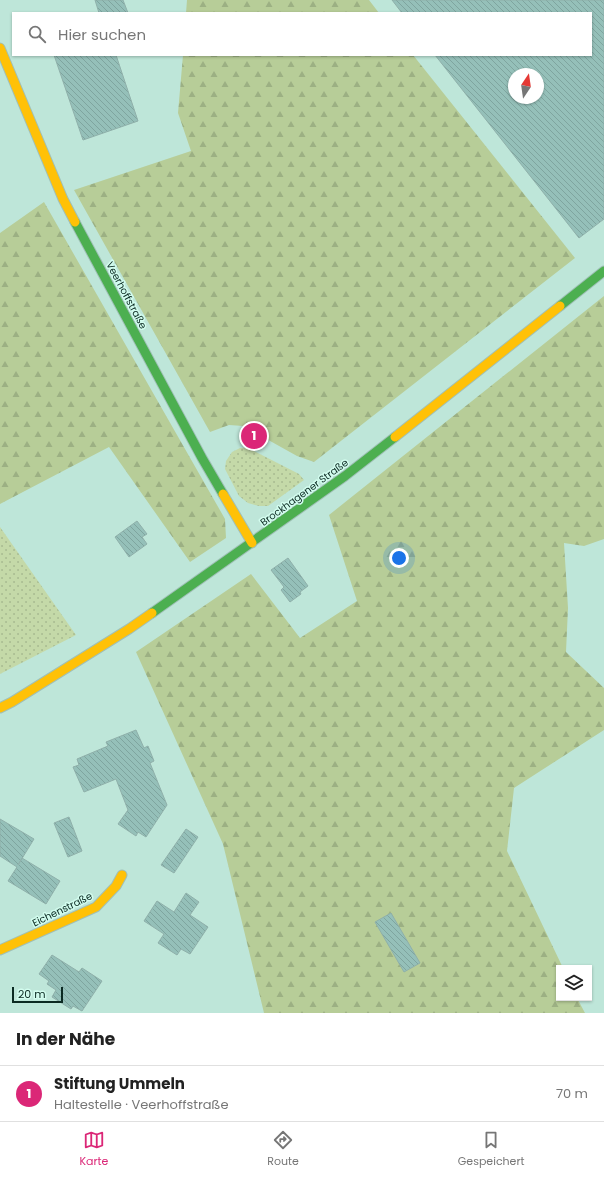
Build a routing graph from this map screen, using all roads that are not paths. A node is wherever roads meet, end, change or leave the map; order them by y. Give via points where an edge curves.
1 (0, 48) edge
2 (604, 271) edge
3 (252, 543) junction
4 (0, 708) edge
5 (122, 875) dead end
6 (0, 950) edge

1 - 3 main road, Veerhoffstraße via 63,199 202,458
2 - 3 main road, Brockhagener Straße via 346,476
3 - 4 main road, Brockhagener Straße via 129,629
5 - 6 main road, Eichenstraße via 116,886 96,907

